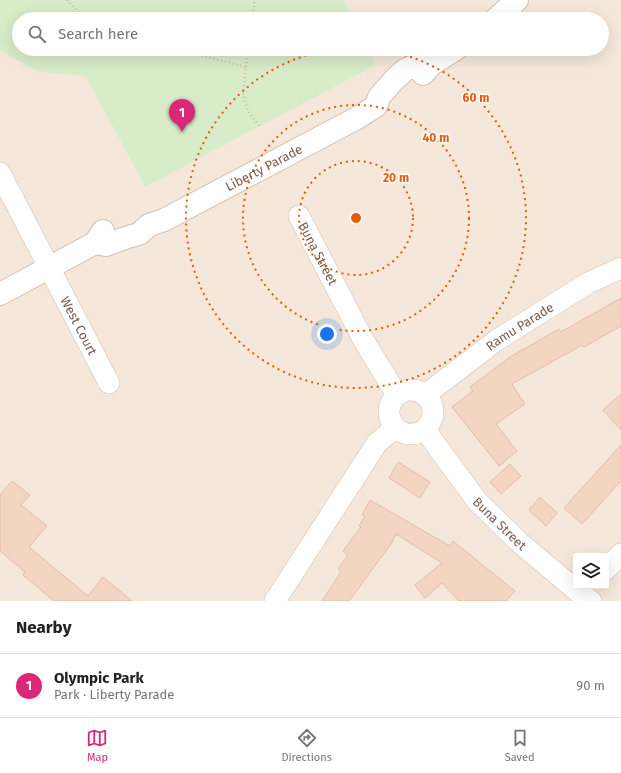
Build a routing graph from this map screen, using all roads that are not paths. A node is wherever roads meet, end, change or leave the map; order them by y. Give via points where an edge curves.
1 (517, 0) edge
2 (504, 12) edge
3 (445, 56) edge
4 (0, 173) edge
5 (299, 216) dead end
6 (49, 268) junction
7 (621, 268) edge
8 (0, 294) edge
9 (109, 383) dead end
10 (397, 395) junction
11 (425, 395) junction
12 (395, 428) junction
13 (425, 430) junction
14 (621, 554) edge
15 (609, 567) edge
16 (585, 596) edge
17 (275, 601) edge

1 - 2 street
3 - 6 street, Liberty Parade via 432,64 416,65 405,70 379,97 376,106 357,118 164,220 149,225 137,222 120,225 103,231 95,243
4 - 6 street, West Court
5 - 10 street, Buna Street via 364,341
6 - 8 street, Liberty Parade
6 - 9 street, West Court
7 - 11 street, Ramu Parade via 588,283 497,340
10 - 11 street via 411,390
10 - 12 street via 389,407 391,422
11 - 13 street via 433,412 430,425
12 - 13 street via 413,435
12 - 17 street via 377,443
13 - 16 street, Buna Street via 477,501 520,543
14 - 15 street

